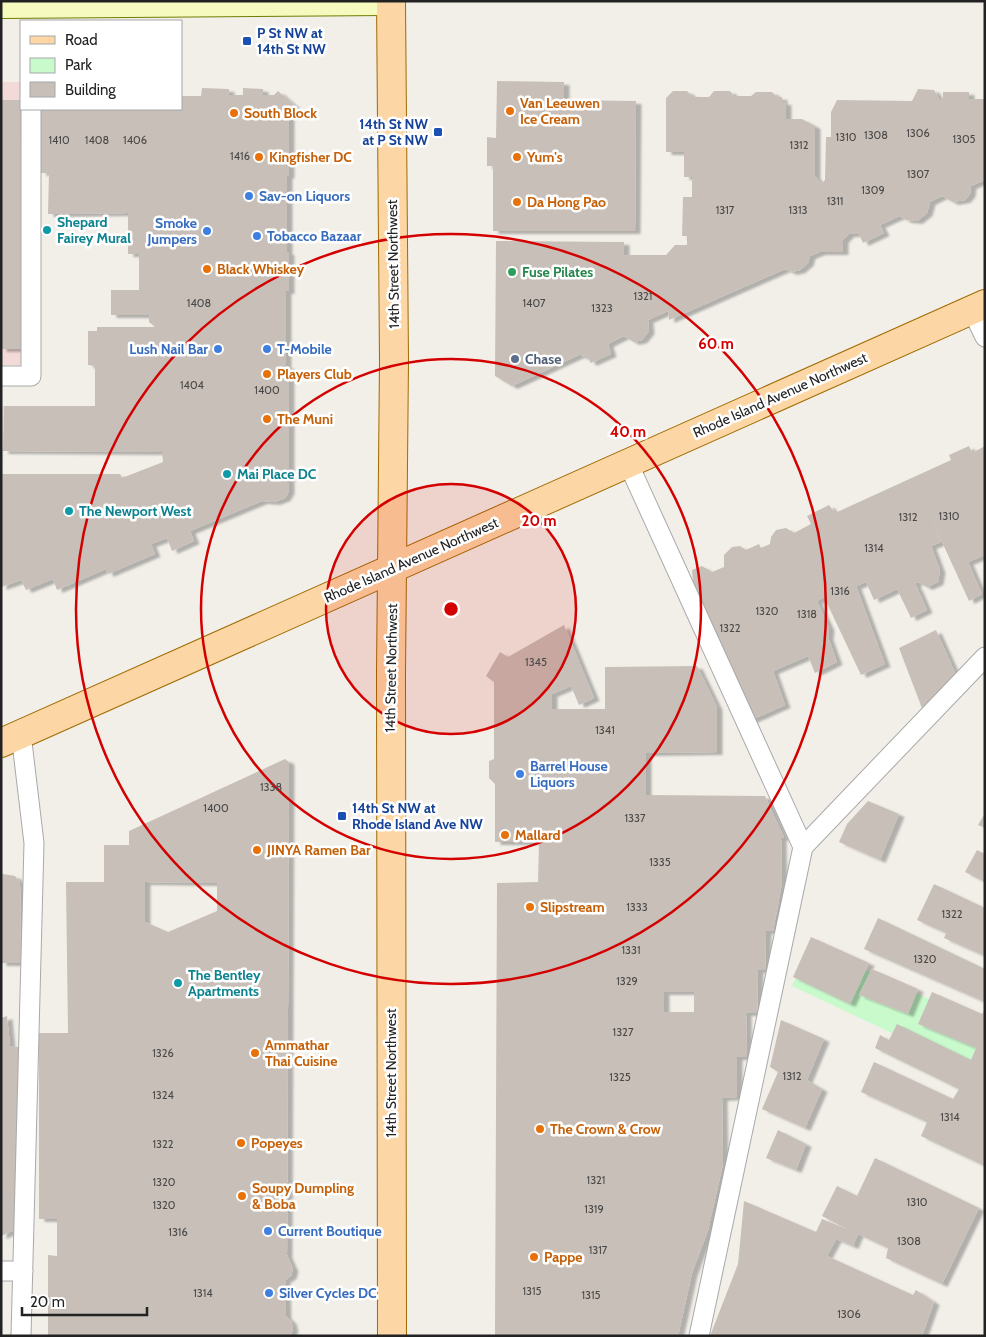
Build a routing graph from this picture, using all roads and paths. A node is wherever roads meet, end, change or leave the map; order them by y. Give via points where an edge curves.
1 (385, 1) edge
2 (391, 1) edge
3 (1, 4) edge
4 (32, 13) edge
5 (32, 110) edge
6 (978, 307) edge
7 (985, 337) edge
8 (1, 376) edge
9 (628, 463) junction
10 (392, 569) junction
11 (985, 657) edge
12 (11, 739) edge
13 (803, 847) junction
14 (1, 1271) edge
15 (23, 1271) junction
16 (21, 1336) edge
17 (392, 1336) edge
18 (699, 1336) edge

1 - 4 main road
2 - 10 main road, 14th Street Northwest
3 - 4 main road
5 - 8 lane via 32,376
6 - 7 lane
6 - 9 main road, Rhode Island Avenue Northwest
9 - 10 main road, Rhode Island Avenue Northwest
9 - 13 lane
10 - 12 main road, Rhode Island Avenue Northwest
10 - 17 main road, 14th Street Northwest
11 - 13 lane
12 - 15 lane via 34,843
13 - 18 lane
14 - 15 lane
15 - 16 lane

